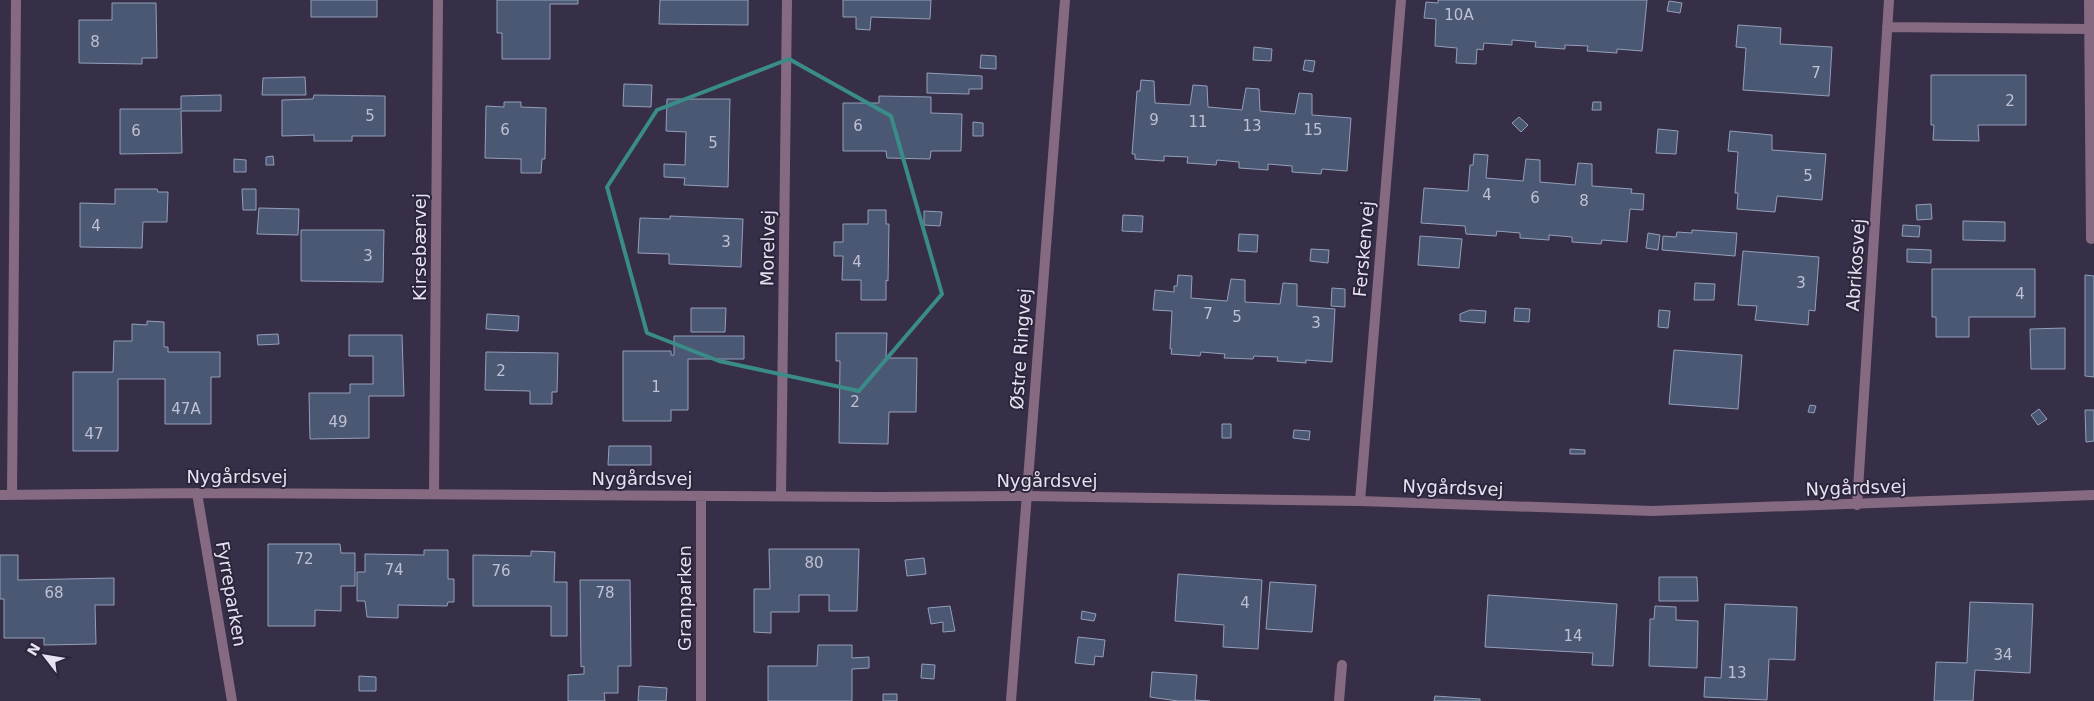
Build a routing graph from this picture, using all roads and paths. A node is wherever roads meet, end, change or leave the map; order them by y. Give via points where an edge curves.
1 (16, 0) edge
2 (438, 0) edge
3 (787, 0) edge
4 (1065, 0) edge
5 (1401, 0) edge
6 (1889, 0) edge
7 (2089, 0) edge
8 (1887, 27) junction
9 (2090, 29) junction
10 (2092, 239) dead end
11 (197, 493) junction
12 (434, 494) junction
13 (0, 495) edge
14 (12, 495) junction
15 (2094, 495) edge
16 (701, 496) junction
17 (781, 496) junction
18 (1026, 496) junction
19 (1360, 501) junction
20 (1857, 505) junction
21 (1342, 665) dead end
22 (232, 701) edge
23 (701, 701) edge
24 (1011, 701) edge
25 (1339, 701) edge

1 - 14 street
2 - 12 street, Kirsebærvej
3 - 17 street, Morelvej
4 - 18 street, Østre Ringvej
5 - 19 street, Ferskenvej
6 - 8 street, Abrikosvej
7 - 9 street
8 - 9 street
8 - 20 street, Abrikosvej
9 - 10 street
11 - 12 street, Nygårdsvej
11 - 14 street, Nygårdsvej
11 - 22 street, Fyrreparken
12 - 16 street, Nygårdsvej
13 - 14 street, Nygårdsvej
15 - 20 street, Nygårdsvej
16 - 17 street, Nygårdsvej
16 - 23 street, Granparken
17 - 18 street, Nygårdsvej
18 - 19 street, Nygårdsvej
18 - 24 street, Østre Ringvej
19 - 20 street, Nygårdsvej via 1652,511
21 - 25 street

